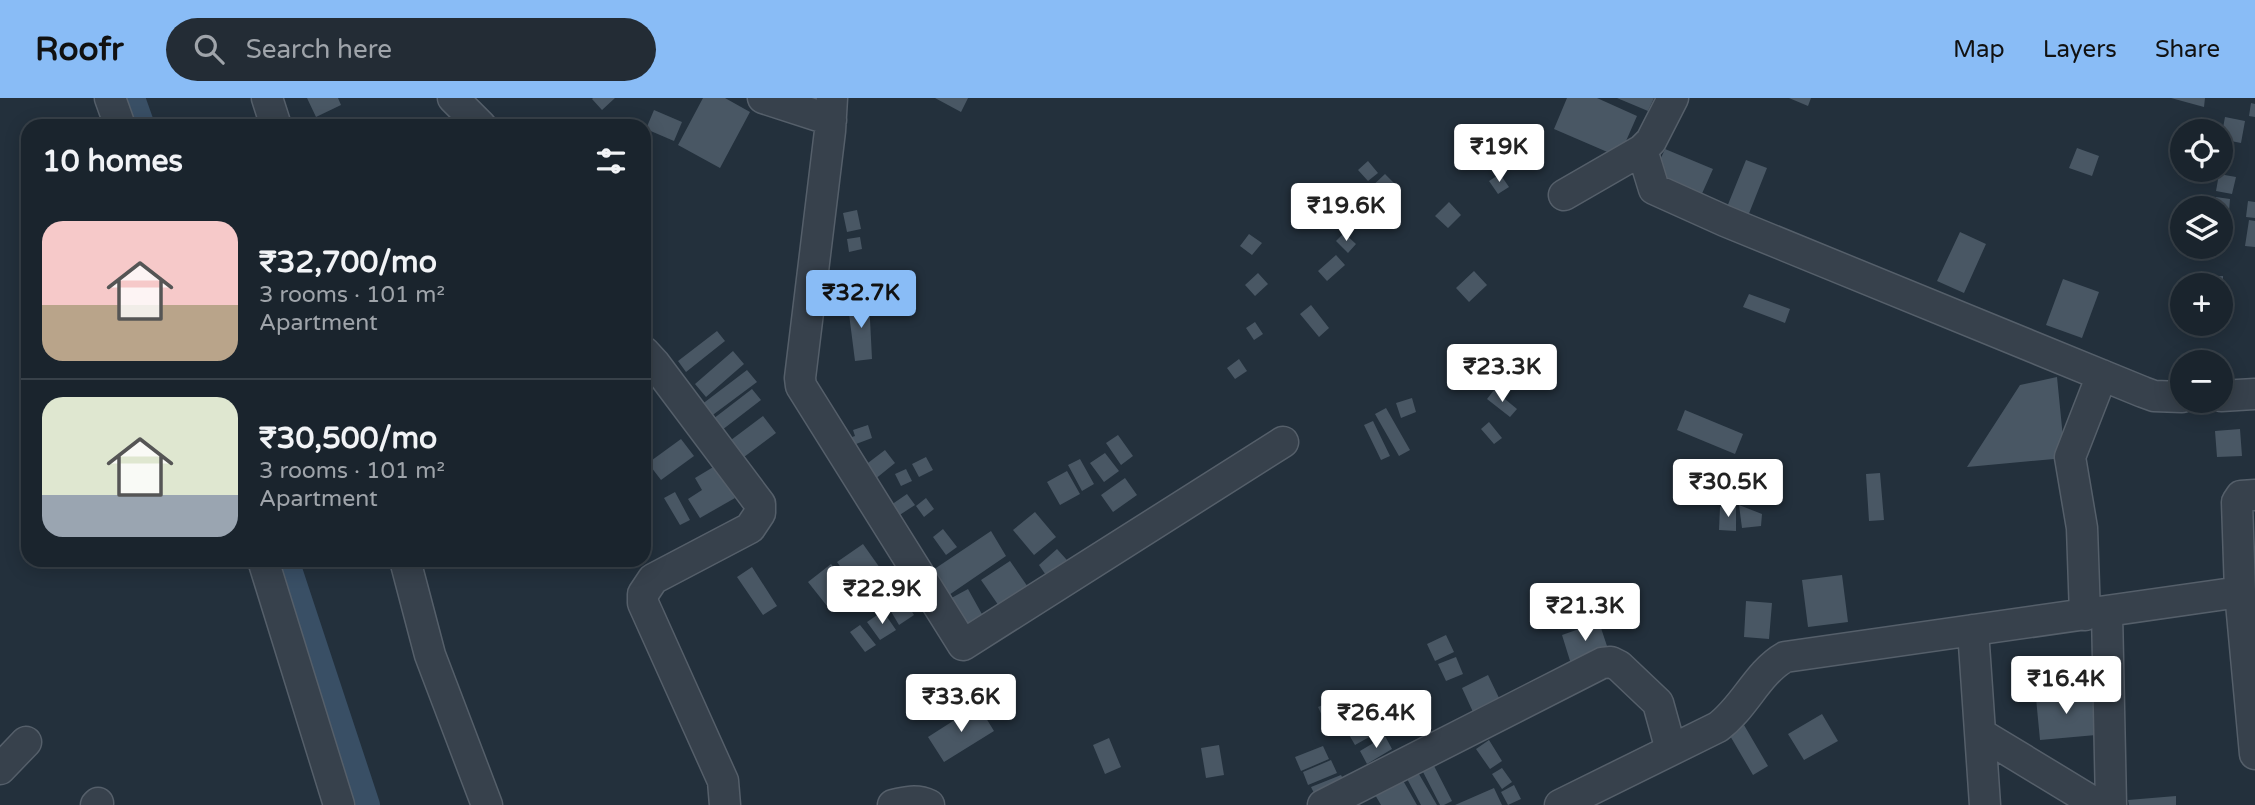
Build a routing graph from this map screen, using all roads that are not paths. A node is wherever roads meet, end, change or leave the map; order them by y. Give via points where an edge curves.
1 (110, 98) edge
2 (267, 98) edge
3 (453, 98) edge
4 (763, 98) edge
5 (1673, 98) edge
6 (832, 109) edge
7 (118, 119) edge
8 (274, 119) edge
9 (474, 119) edge
10 (1643, 150) junction
11 (1564, 195) dead end
12 (651, 360) edge
13 (2102, 375) junction
14 (2255, 394) edge
15 (2233, 395) edge
16 (2170, 397) edge
17 (1283, 442) dead end
18 (2255, 495) edge
19 (265, 567) edge
20 (407, 567) edge
21 (2240, 592) junction
22 (2096, 613) junction
23 (1973, 630) junction
24 (1980, 734) junction
25 (26, 742) dead end
26 (1671, 750) junction
27 (2255, 754) edge
28 (0, 769) edge
29 (339, 805) edge
30 (487, 805) edge
31 (725, 805) edge
32 (893, 805) edge
33 (929, 805) edge
34 (1323, 805) edge
35 (1560, 805) edge
36 (1985, 805) edge
37 (2098, 805) edge
38 (2111, 805) edge

1 - 7 street
2 - 8 street
3 - 9 street
4 - 6 street
5 - 10 street
6 - 17 street via 801,386 963,645
10 - 11 street
10 - 13 street via 1654,188
12 - 31 street via 760,504 750,528 653,579 643,594 643,603 723,781
13 - 16 street via 2154,396
13 - 22 street via 2070,457
14 - 15 street
18 - 21 street via 2241,496 2237,502
19 - 29 street
20 - 30 street via 430,655
21 - 22 street
21 - 27 street
22 - 23 street
22 - 38 street
23 - 24 street
23 - 26 street via 1785,657 1773,664 1734,715
24 - 36 street
24 - 37 street
25 - 28 street
26 - 34 street via 1658,703 1619,666 1602,663
26 - 35 street
32 - 33 street via 908,801

